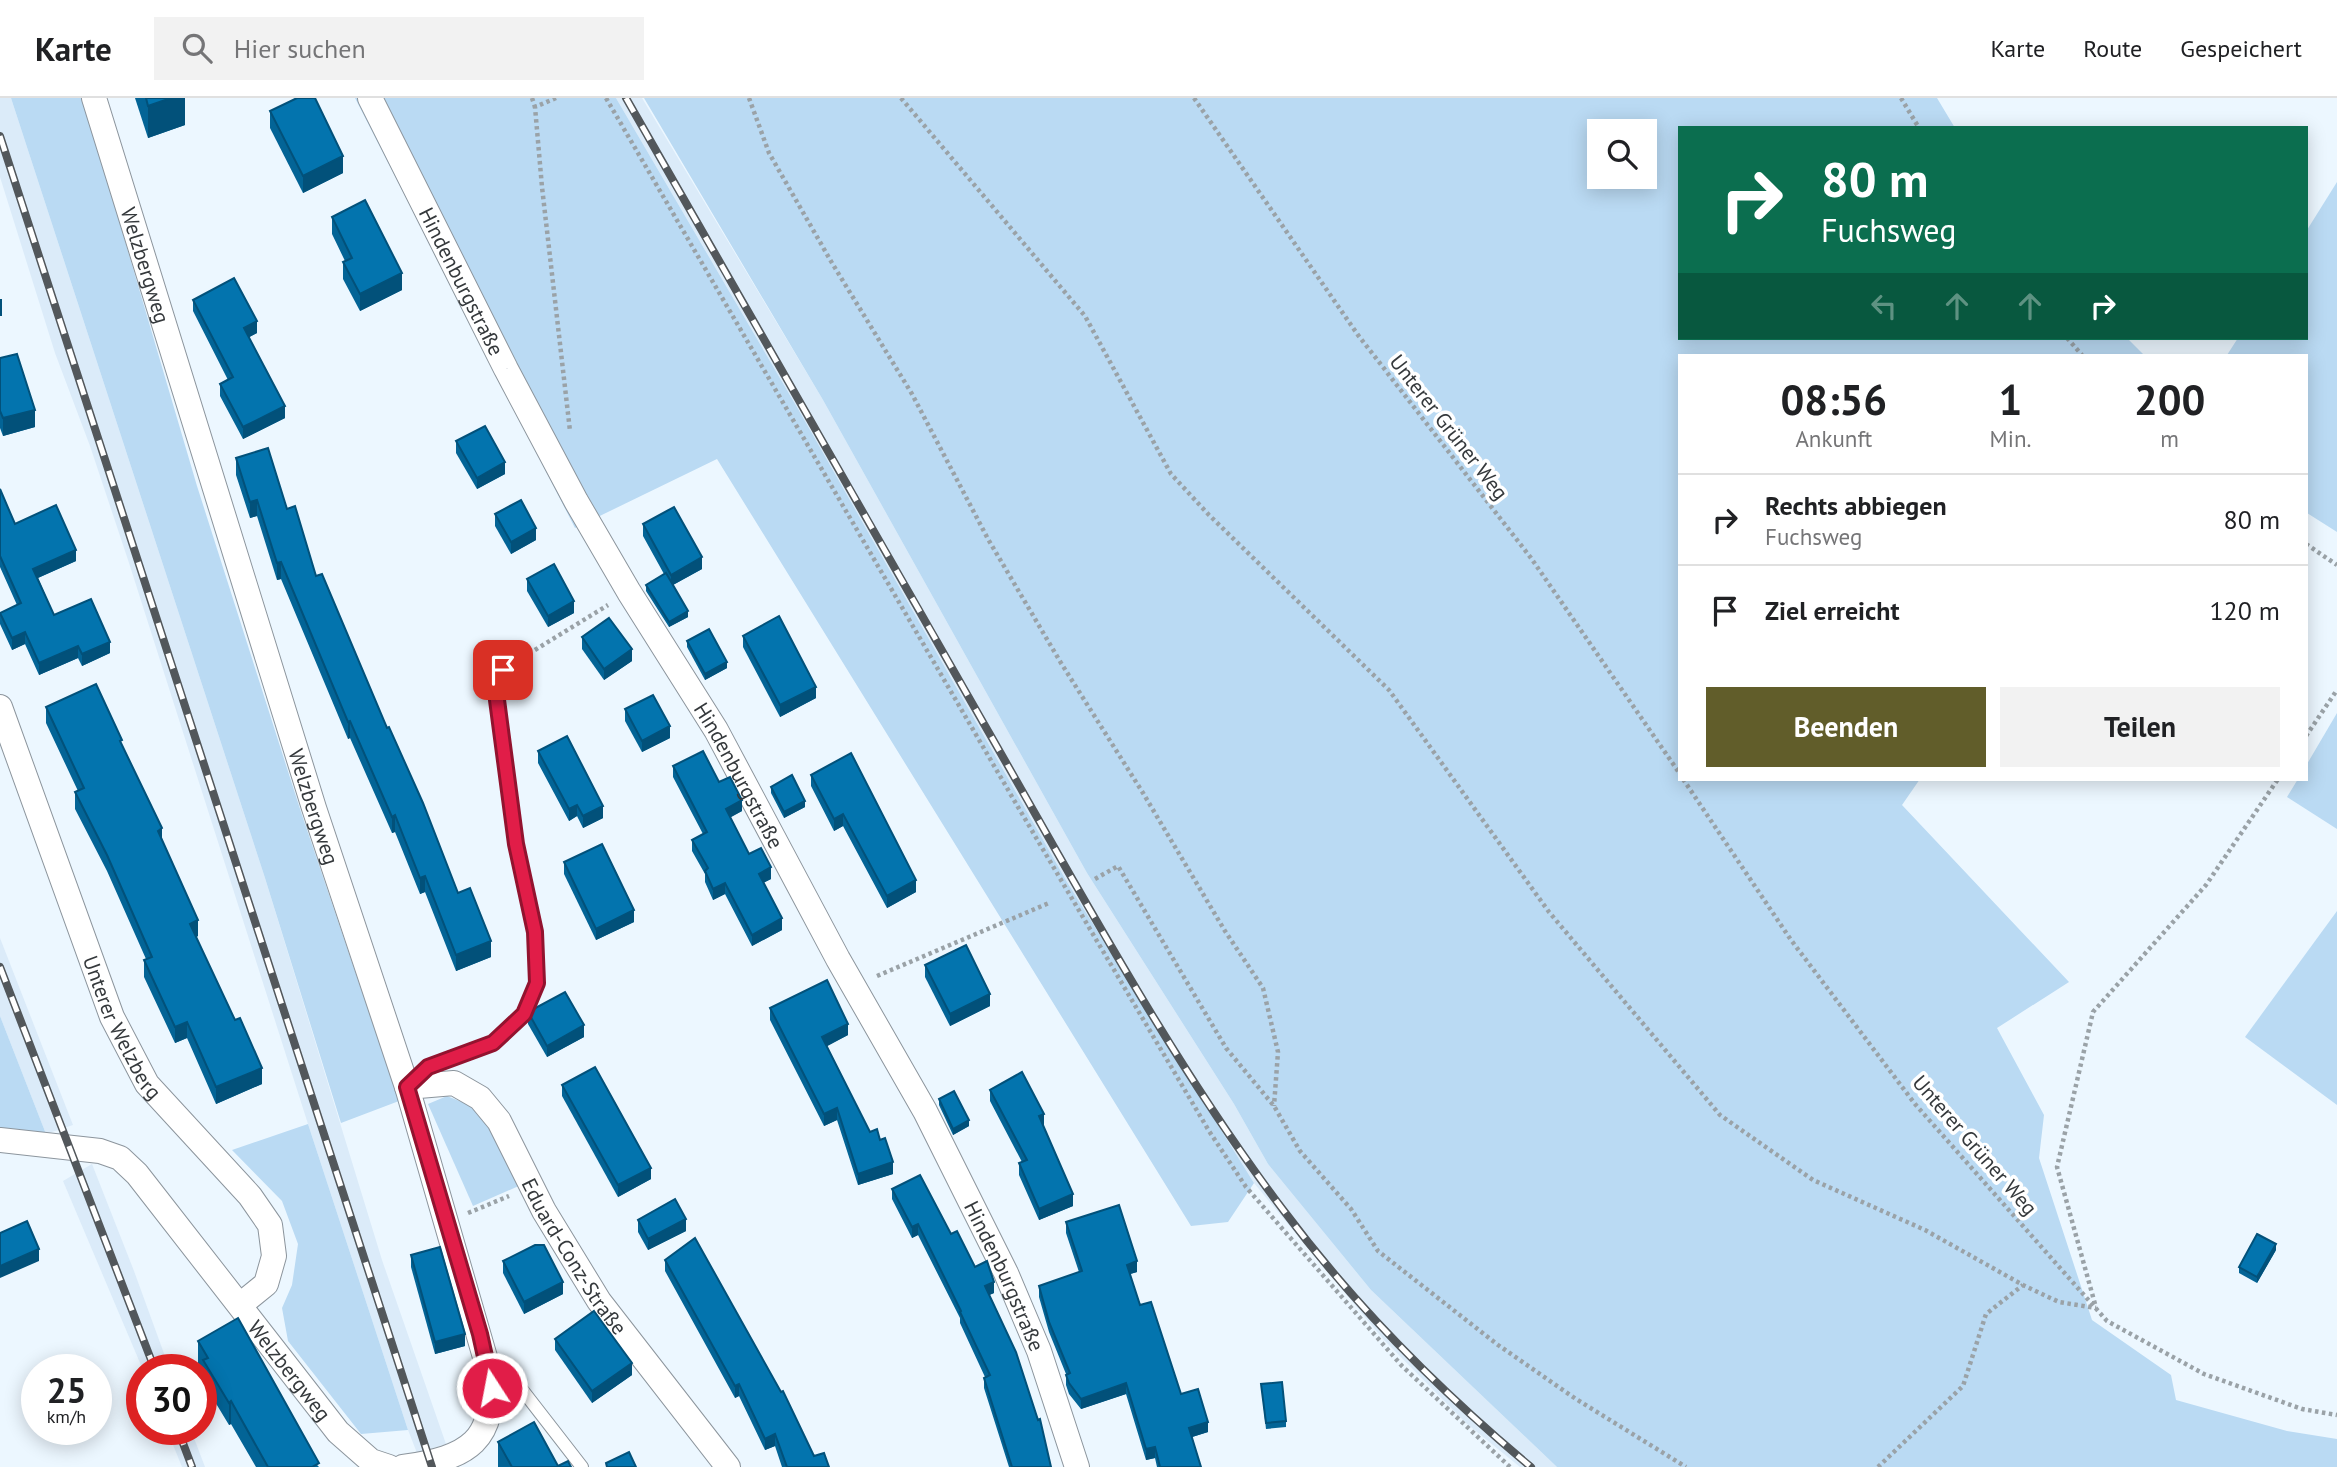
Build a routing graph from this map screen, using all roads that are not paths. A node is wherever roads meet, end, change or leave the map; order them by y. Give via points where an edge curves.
1 (94, 98) edge
2 (370, 98) edge
3 (503, 670) road end
4 (0, 706) edge
5 (407, 1087) junction
6 (0, 1139) edge
7 (240, 1305) junction
8 (489, 1371) junction
9 (389, 1467) edge
10 (403, 1467) edge
11 (582, 1467) edge
12 (727, 1467) edge
13 (1077, 1467) edge

1 - 5 street, Welzbergweg via 314,808
2 - 13 street, Hindenburgstraße via 576,501 716,730 925,1111 1006,1273 1039,1351
3 - 5 lane via 497,700 516,844 535,932 537,983 524,1014 493,1043 428,1067
4 - 7 street, Unterer Welzberg via 112,1017 147,1084 250,1196 270,1225 274,1256 266,1283
5 - 8 street, Welzbergweg
5 - 12 street, Eduard-Conz-Straße via 454,1083 480,1098 499,1121 599,1301
6 - 7 street, Welzbergweg via 100,1151 120,1158
7 - 9 street, Welzbergweg via 338,1432 371,1461
8 - 10 street, Welzbergweg via 492,1403 485,1430 450,1456
8 - 11 lane via 506,1369

